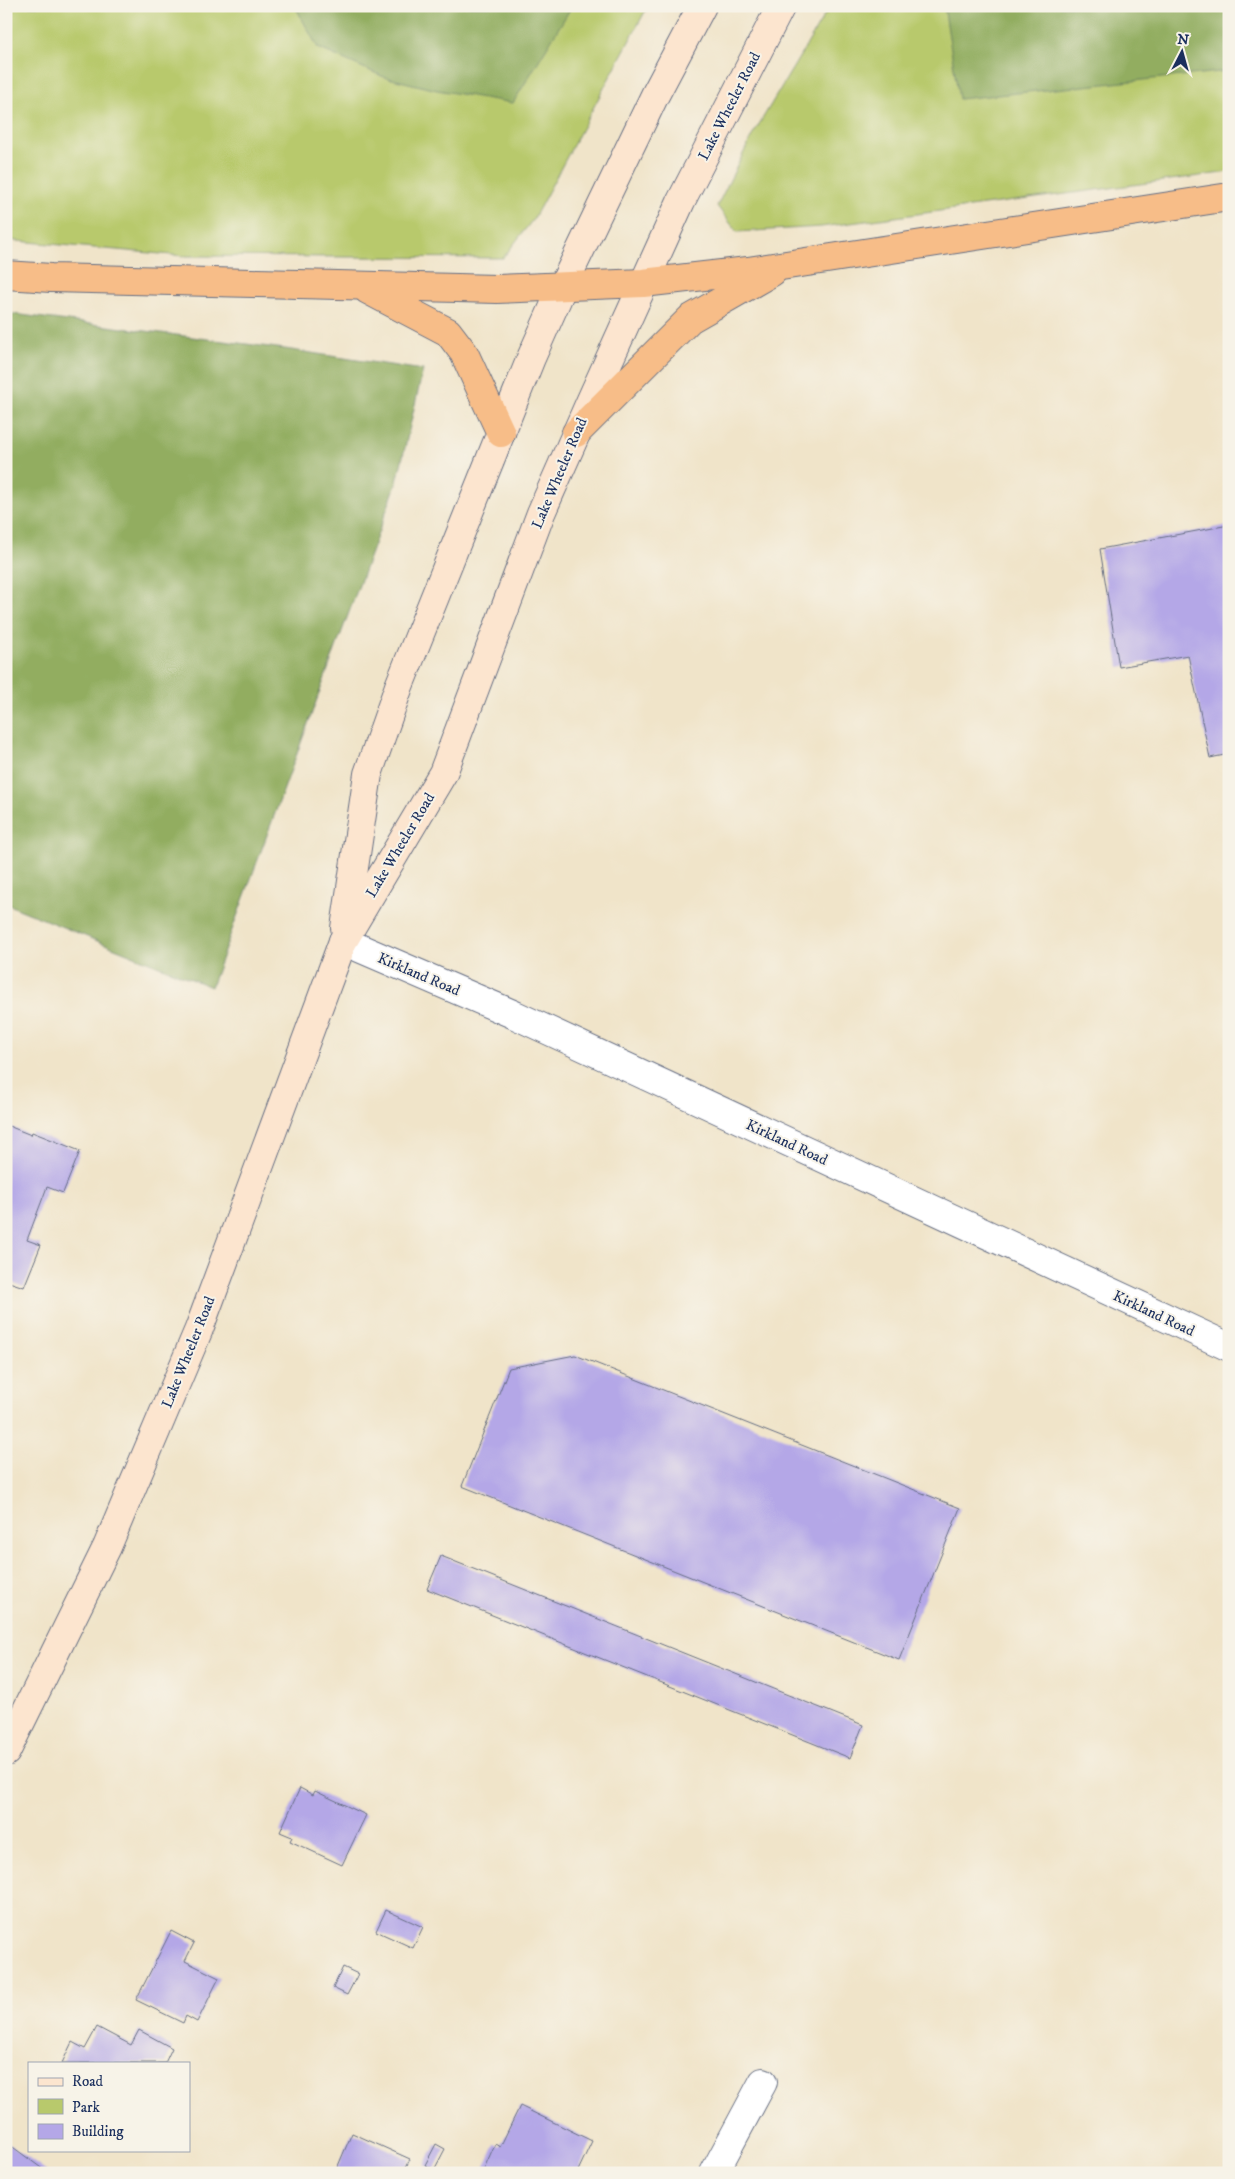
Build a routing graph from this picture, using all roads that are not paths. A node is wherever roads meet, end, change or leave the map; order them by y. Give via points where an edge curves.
1 (702, 6) edge
2 (781, 6) edge
3 (1229, 197) edge
4 (783, 265) junction
5 (6, 275) edge
6 (643, 283) junction
7 (563, 286) junction
8 (362, 287) junction
9 (501, 433) junction
10 (576, 433) junction
11 (343, 941) junction
12 (1229, 1347) edge
13 (6, 1752) edge
14 (763, 2082) dead end
15 (714, 2173) edge

1 - 7 main road, Lake Wheeler Road via 655,94
2 - 6 main road, Lake Wheeler Road via 681,201
3 - 4 highway
4 - 6 highway
4 - 10 highway via 690,319
5 - 8 highway
6 - 7 highway
6 - 10 main road, Lake Wheeler Road
7 - 8 highway via 497,289
7 - 9 main road, Lake Wheeler Road
8 - 9 highway via 448,332 464,353
9 - 11 main road, Lake Wheeler Road via 399,686 368,774
10 - 11 main road, Lake Wheeler Road via 541,513 443,773
11 - 12 street, Kirkland Road via 515,1015
11 - 13 main road, Lake Wheeler Road via 196,1338 107,1546
14 - 15 street

